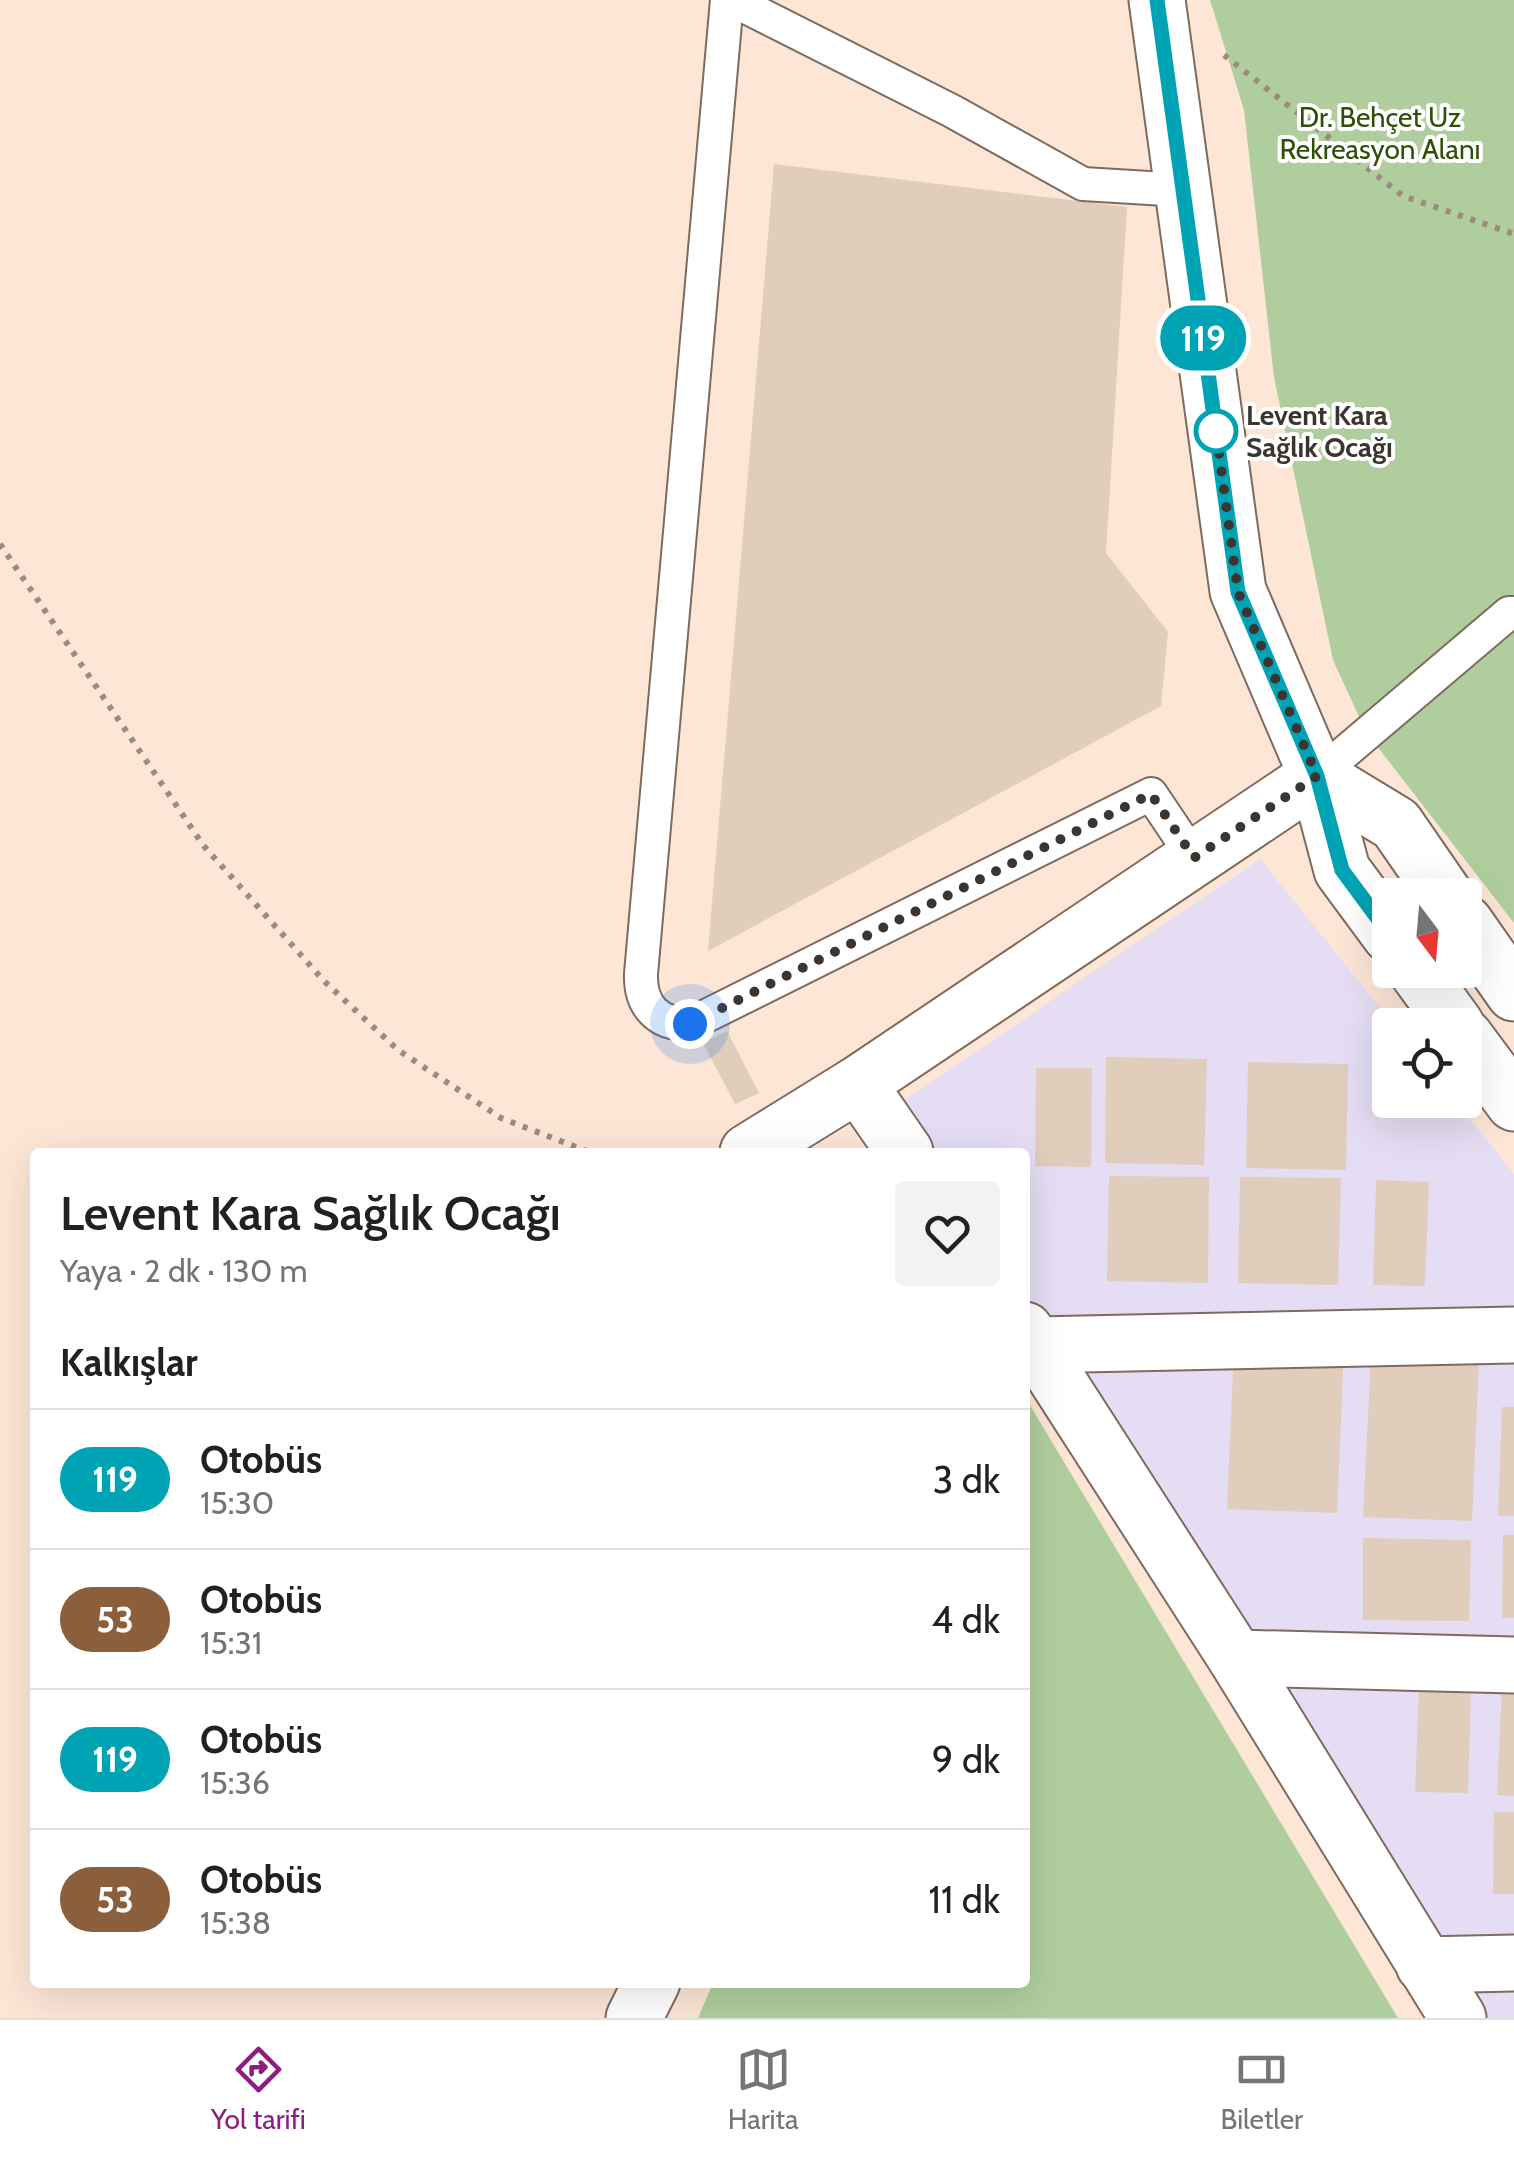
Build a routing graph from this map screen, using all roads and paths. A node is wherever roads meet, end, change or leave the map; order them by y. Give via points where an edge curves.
1 (730, 0) edge
2 (1158, 2) edge
3 (1182, 190) junction
4 (1514, 234) edge
5 (0, 544) edge
6 (1514, 613) edge
7 (1317, 776) junction
8 (1194, 858) junction
9 (1434, 878) edge
10 (1372, 911) edge
11 (1482, 947) edge
12 (1514, 993) edge
13 (1482, 1060) edge
14 (858, 1084) junction
15 (1514, 1103) edge
16 (580, 1148) edge
17 (754, 1148) edge
18 (901, 1148) edge
19 (1514, 1336) edge
20 (1030, 1338) edge
21 (1236, 1658) junction
22 (1514, 1666) edge
23 (1514, 1963) edge
24 (1424, 1965) junction
25 (649, 1988) edge
26 (634, 2018) edge
27 (1458, 2018) edge

1 - 3 lane via 952,110 1083,184
1 - 8 lane via 641,974 648,1007 674,1025 690,1024 1151,794
2 - 3 street
2 - 4 path via 1403,196
3 - 7 street via 1238,592
5 - 16 path via 203,845 324,981 398,1050 502,1118
6 - 7 lane
7 - 8 street
7 - 9 street via 1396,824
7 - 10 street via 1342,870
8 - 14 street
11 - 12 street
13 - 15 street
14 - 17 street
14 - 18 street
19 - 20 street
20 - 21 street
21 - 22 street
21 - 24 street
23 - 24 street
24 - 27 street
25 - 26 street

